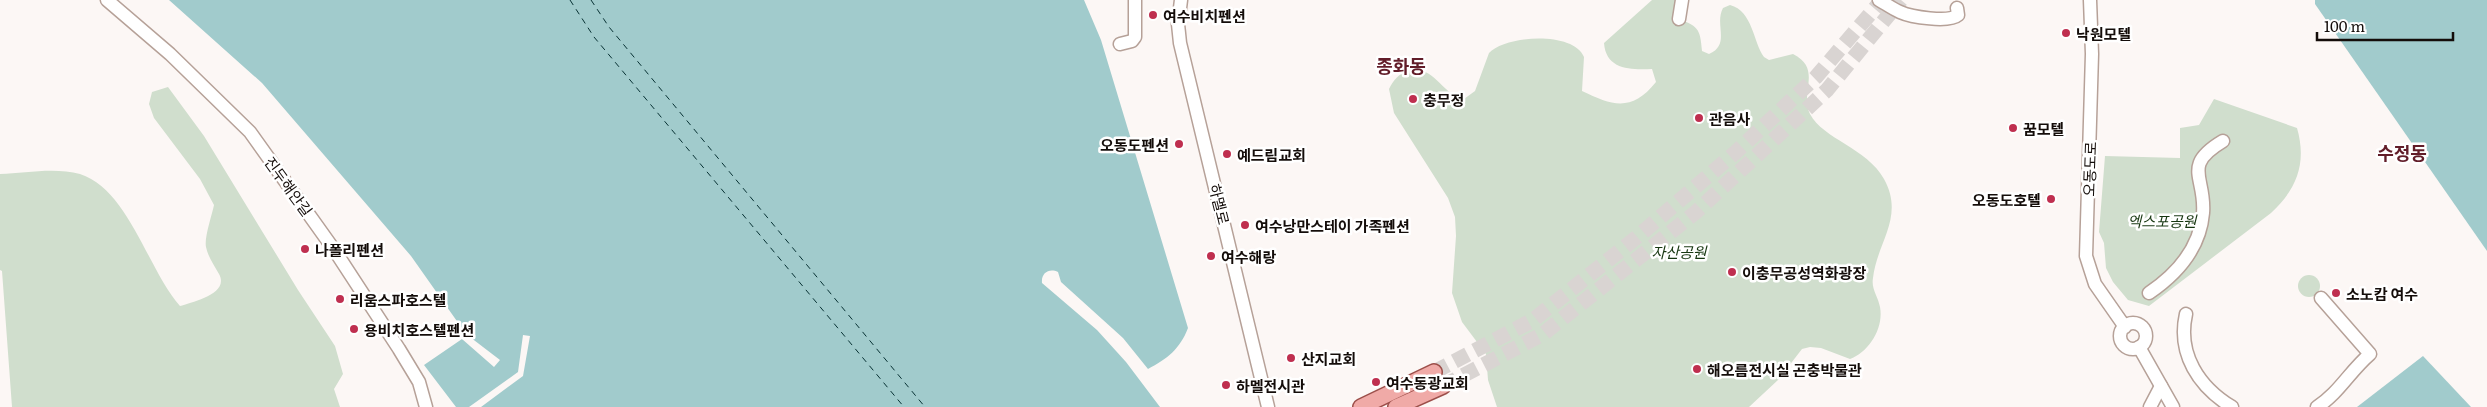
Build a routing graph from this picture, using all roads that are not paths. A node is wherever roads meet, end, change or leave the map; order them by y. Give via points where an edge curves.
1 (108, 0) edge
2 (1135, 0) edge
3 (1181, 0) edge
4 (1682, 0) edge
5 (1879, 0) edge
6 (2090, 0) edge
7 (1957, 8) dead end
8 (1679, 19) dead end
9 (1120, 44) dead end
10 (2223, 141) dead end
11 (2149, 293) dead end
12 (2321, 298) dead end
13 (2186, 314) dead end
14 (2125, 327) junction
15 (2139, 347) junction
16 (1434, 372) tunnel mouth
17 (1442, 386) tunnel mouth
18 (2161, 386) junction
19 (426, 407) edge
20 (1268, 407) edge
21 (1362, 407) edge
22 (1396, 407) edge
23 (2150, 407) edge
24 (2173, 407) edge
25 (2232, 407) edge
26 (2316, 407) edge

1 - 19 street, 진두해안길 via 170,54 250,132 394,341 419,382
2 - 9 street via 1135,37
3 - 20 street, 하멜로 via 1180,43
4 - 8 street
5 - 7 street via 1908,15 1942,20 1957,16
6 - 14 street, 오동도로 via 2092,63 2086,256 2095,284
10 - 11 street via 2208,150 2200,160 2198,180 2203,214 2194,247 2171,276
12 - 26 street via 2370,354 2336,392
13 - 25 street via 2184,333 2192,367 2205,386
14 - 15 street via 2120,336 2122,344 2129,348
14 - 15 street via 2134,324 2144,331 2145,339
15 - 18 street
16 - 21 main road
17 - 22 main road
18 - 23 street
18 - 24 street

